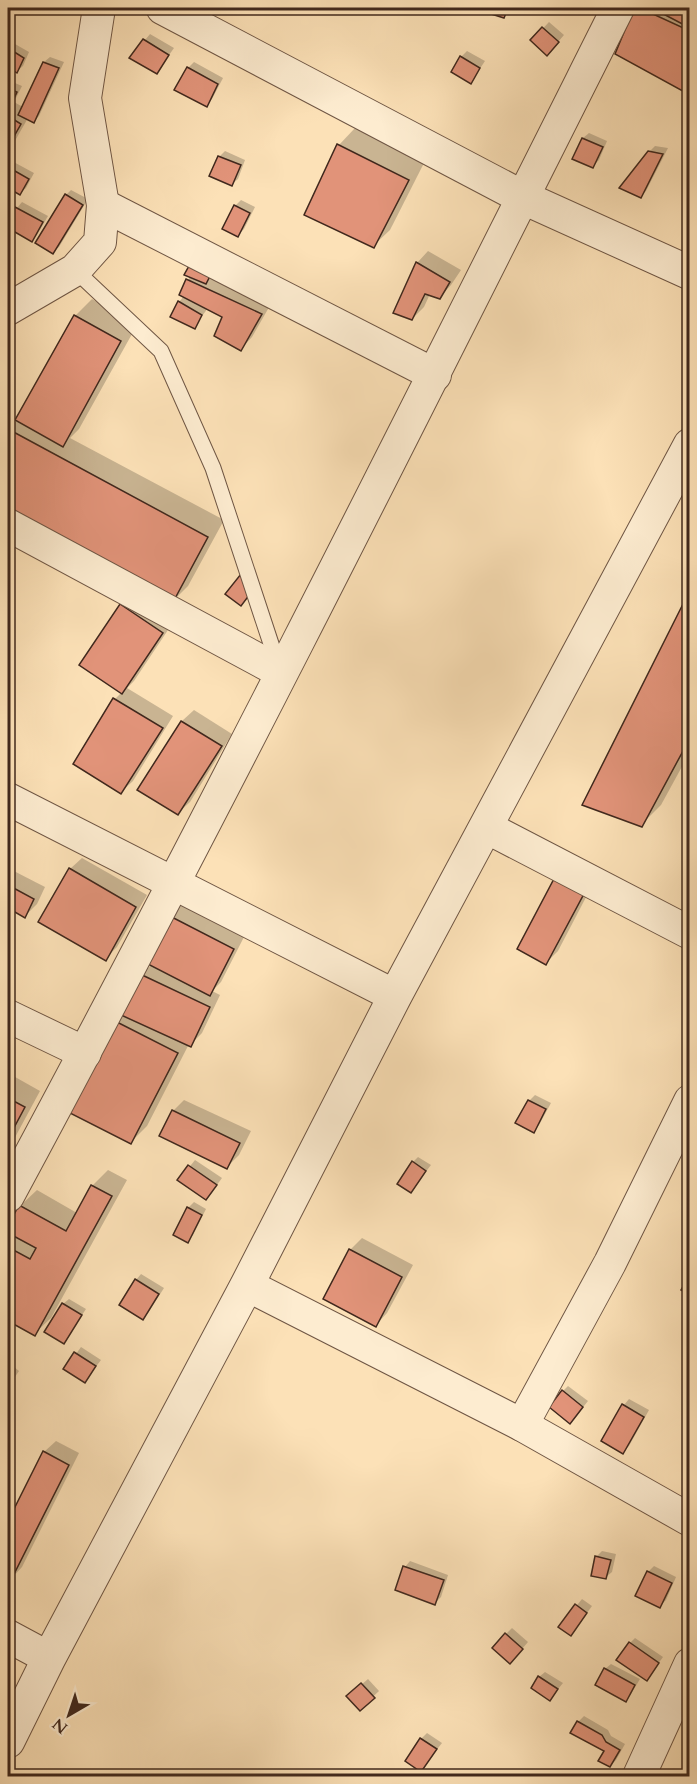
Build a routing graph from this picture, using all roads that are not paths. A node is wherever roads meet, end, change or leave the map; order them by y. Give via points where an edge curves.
1 (99, 8) edge
2 (163, 8) edge
3 (618, 8) edge
4 (522, 197) junction
5 (103, 205) junction
6 (75, 270) junction
7 (690, 273) edge
8 (8, 309) edge
9 (435, 375) junction
10 (690, 445) edge
11 (8, 525) edge
12 (281, 672) junction
13 (8, 800) edge
14 (486, 827) junction
15 (175, 884) junction
16 (690, 933) edge
17 (394, 996) junction
18 (8, 1016) edge
19 (85, 1053) junction
20 (690, 1101) edge
21 (8, 1196) edge
22 (247, 1286) junction
23 (522, 1425) junction
24 (690, 1520) edge
25 (8, 1636) edge
26 (49, 1658) junction
27 (690, 1664) edge
28 (8, 1741) edge
29 (639, 1776) edge

1 - 5 street via 85,98
2 - 4 street
3 - 4 street
4 - 7 street
4 - 9 street
5 - 6 street via 100,242
5 - 9 street
6 - 8 street
6 - 12 lane via 161,351 213,468
9 - 12 street
10 - 14 street
11 - 12 street
12 - 15 street
13 - 15 street
14 - 16 street
14 - 17 street
15 - 17 street
15 - 19 street
17 - 22 street
18 - 19 street
19 - 21 street
20 - 23 street via 610,1263
22 - 23 street
22 - 26 street
23 - 24 street
25 - 26 street
26 - 28 street
27 - 29 street

